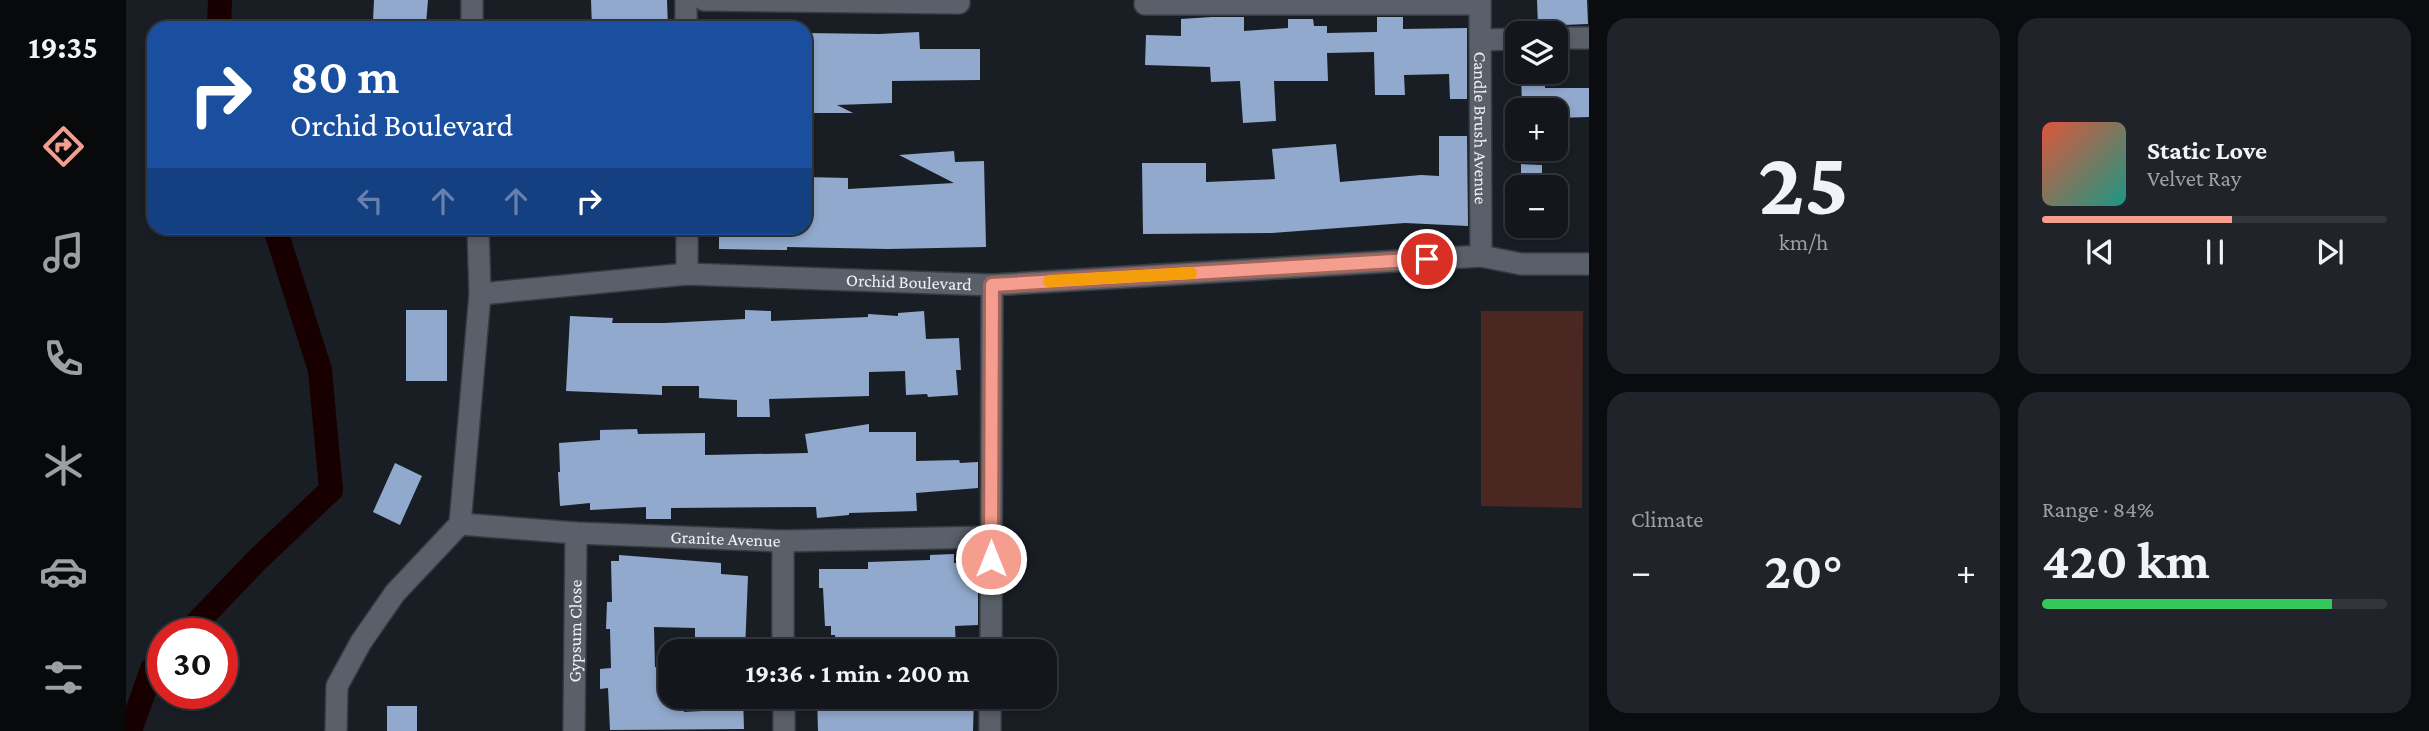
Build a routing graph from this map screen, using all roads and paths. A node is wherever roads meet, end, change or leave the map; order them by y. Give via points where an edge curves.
1 (472, 0) edge
2 (686, 0) edge
3 (704, 0) edge
4 (1480, 2) edge
5 (959, 3) dead end
6 (1144, 4) dead end
7 (472, 21) edge
8 (686, 21) edge
9 (1568, 38) edge
10 (1589, 38) edge
11 (1505, 39) edge
12 (1481, 40) junction
13 (478, 235) edge
14 (687, 235) edge
15 (1481, 256) junction
16 (1589, 264) edge
17 (687, 274) junction
18 (992, 285) junction
19 (480, 294) junction
20 (460, 524) junction
21 (576, 533) junction
22 (991, 537) junction
23 (783, 541) junction
24 (783, 639) edge
25 (991, 639) edge
26 (784, 709) edge
27 (990, 709) edge
28 (336, 731) edge
29 (574, 731) edge
30 (784, 731) edge
31 (990, 731) edge

1 - 7 street
2 - 8 street
3 - 5 street
4 - 6 street
4 - 12 street, Candle Brush Avenue
9 - 10 street
11 - 12 street
12 - 15 street, Candle Brush Avenue
13 - 19 street
14 - 17 street
15 - 16 street, Orchid Boulevard via 1521,264
15 - 18 street, Orchid Boulevard
17 - 18 street, Orchid Boulevard
17 - 19 street, Orchid Boulevard
18 - 22 street
19 - 20 street
20 - 21 street, Granite Avenue
20 - 28 street via 395,593 361,642 337,686
21 - 23 street, Granite Avenue
21 - 29 street, Gypsum Close
22 - 23 street, Granite Avenue
22 - 25 street
23 - 24 street
26 - 30 street
27 - 31 street

